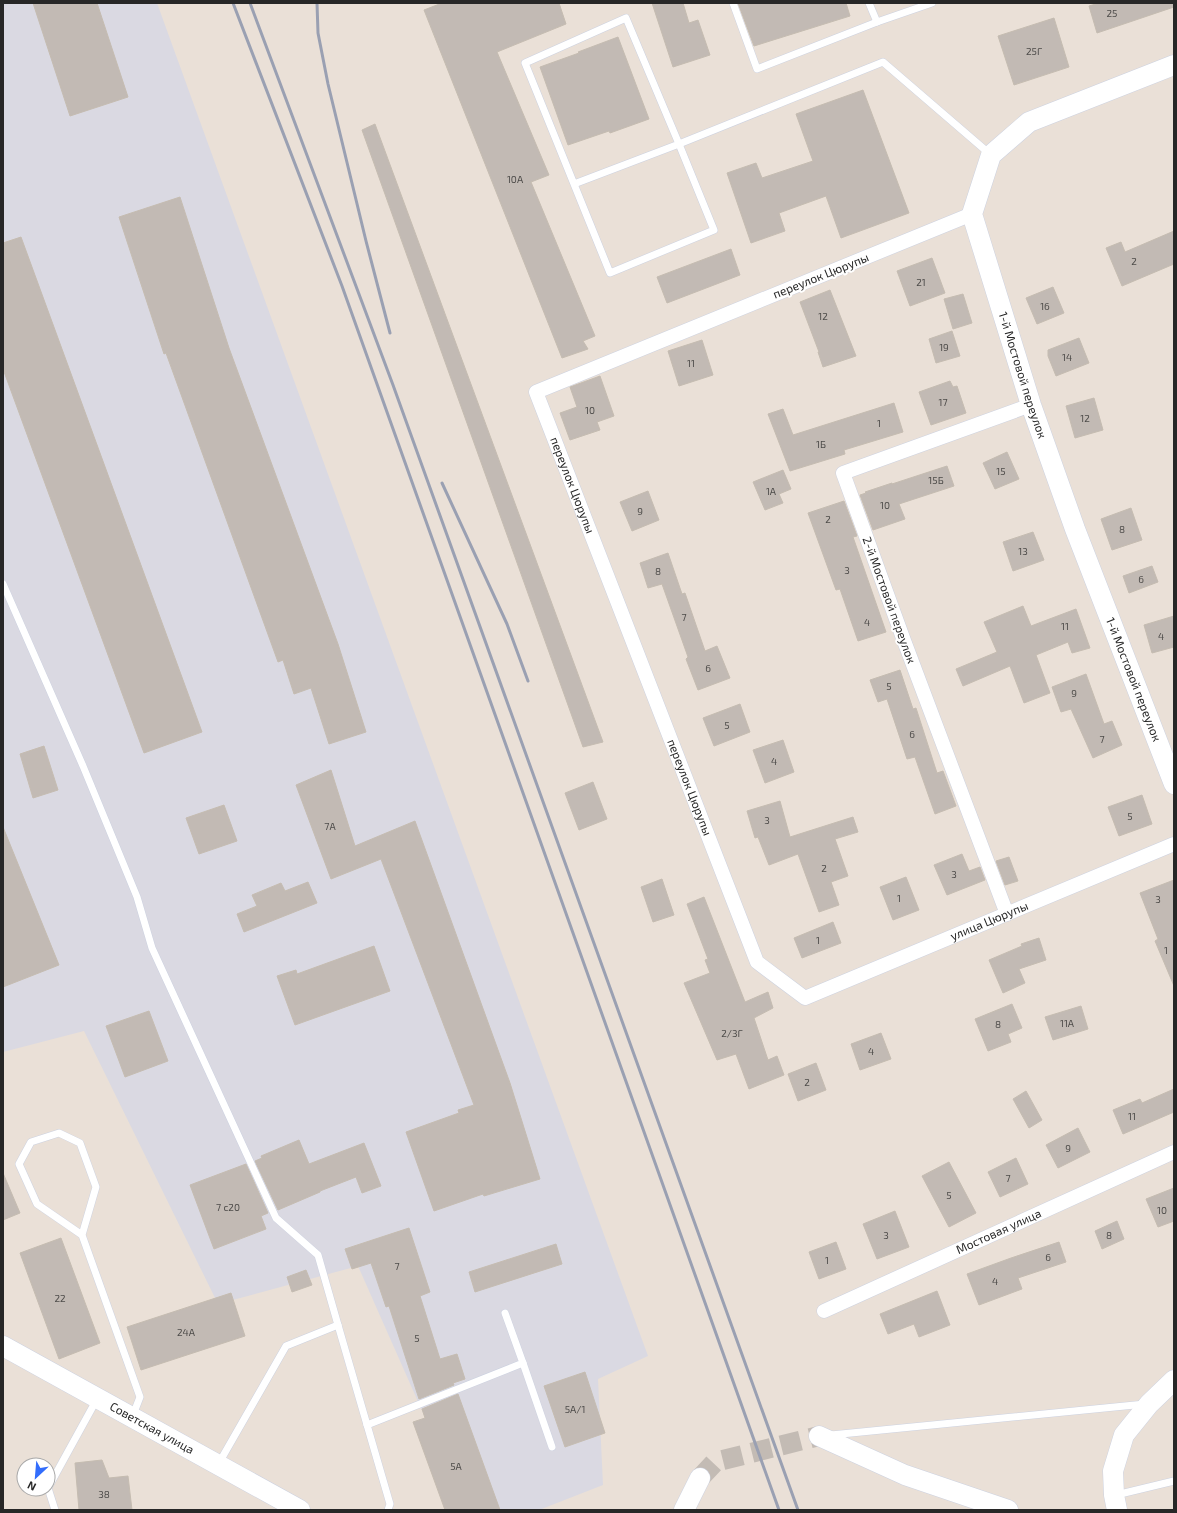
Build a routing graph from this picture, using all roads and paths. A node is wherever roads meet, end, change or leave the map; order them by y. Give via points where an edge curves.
1 (733, 3) edge
2 (869, 3) edge
3 (932, 3) edge
4 (877, 22) junction
5 (1174, 65) edge
6 (679, 144) junction
7 (991, 155) junction
8 (574, 184) junction
9 (972, 214) junction
10 (1031, 405) junction
11 (3, 584) edge
12 (1174, 784) edge
13 (1174, 844) edge
14 (1007, 914) junction
15 (805, 998) joint
16 (1174, 1152) edge
17 (82, 1235) junction
18 (824, 1311) dead end
19 (505, 1313) dead end
20 (338, 1325) junction
21 (3, 1346) edge
22 (523, 1364) junction
23 (1174, 1380) edge
24 (98, 1398) junction
25 (1149, 1404) junction
26 (132, 1417) junction
27 (367, 1425) junction
28 (819, 1436) joint
29 (552, 1447) dead end
30 (218, 1465) junction
31 (700, 1478) tunnel mouth
32 (1174, 1481) edge
33 (1115, 1503) edge
34 (55, 1510) edge
35 (300, 1510) edge
36 (388, 1510) edge
37 (684, 1510) edge
38 (1008, 1510) edge

1 - 4 lane via 757,69
2 - 4 lane
3 - 4 lane
5 - 7 street via 1029,122
6 - 7 lane via 883,62
6 - 8 lane
6 - 8 lane via 714,230 610,273
6 - 8 lane via 626,18 525,63
7 - 9 street
9 - 10 street, 1-й Мостовой переулок
9 - 15 street, переулок Цюрупы via 536,392 757,962
10 - 12 street, 1-й Мостовой переулок via 1075,529
10 - 14 street, 2-й Мостовой переулок via 843,473
11 - 20 lane via 137,897 152,948 276,1218 318,1255
13 - 14 street, улица Цюрупы
14 - 15 street, улица Цюрупы
16 - 18 street, Мостовая улица
17 - 17 lane via 96,1187 80,1143 59,1133 31,1142 19,1164 37,1204
17 - 26 lane via 140,1397
19 - 22 lane
20 - 27 lane
20 - 30 lane via 286,1346
21 - 24 street, Советская улица
22 - 27 lane
22 - 29 lane
23 - 25 street
24 - 26 street, Советская улица
24 - 34 lane via 48,1488
25 - 28 lane
25 - 33 street via 1124,1435 1113,1471
26 - 30 street, Советская улица
27 - 36 lane via 390,1504
28 - 38 street via 905,1475
30 - 35 street, Советская улица
31 - 37 street
32 - 33 lane

